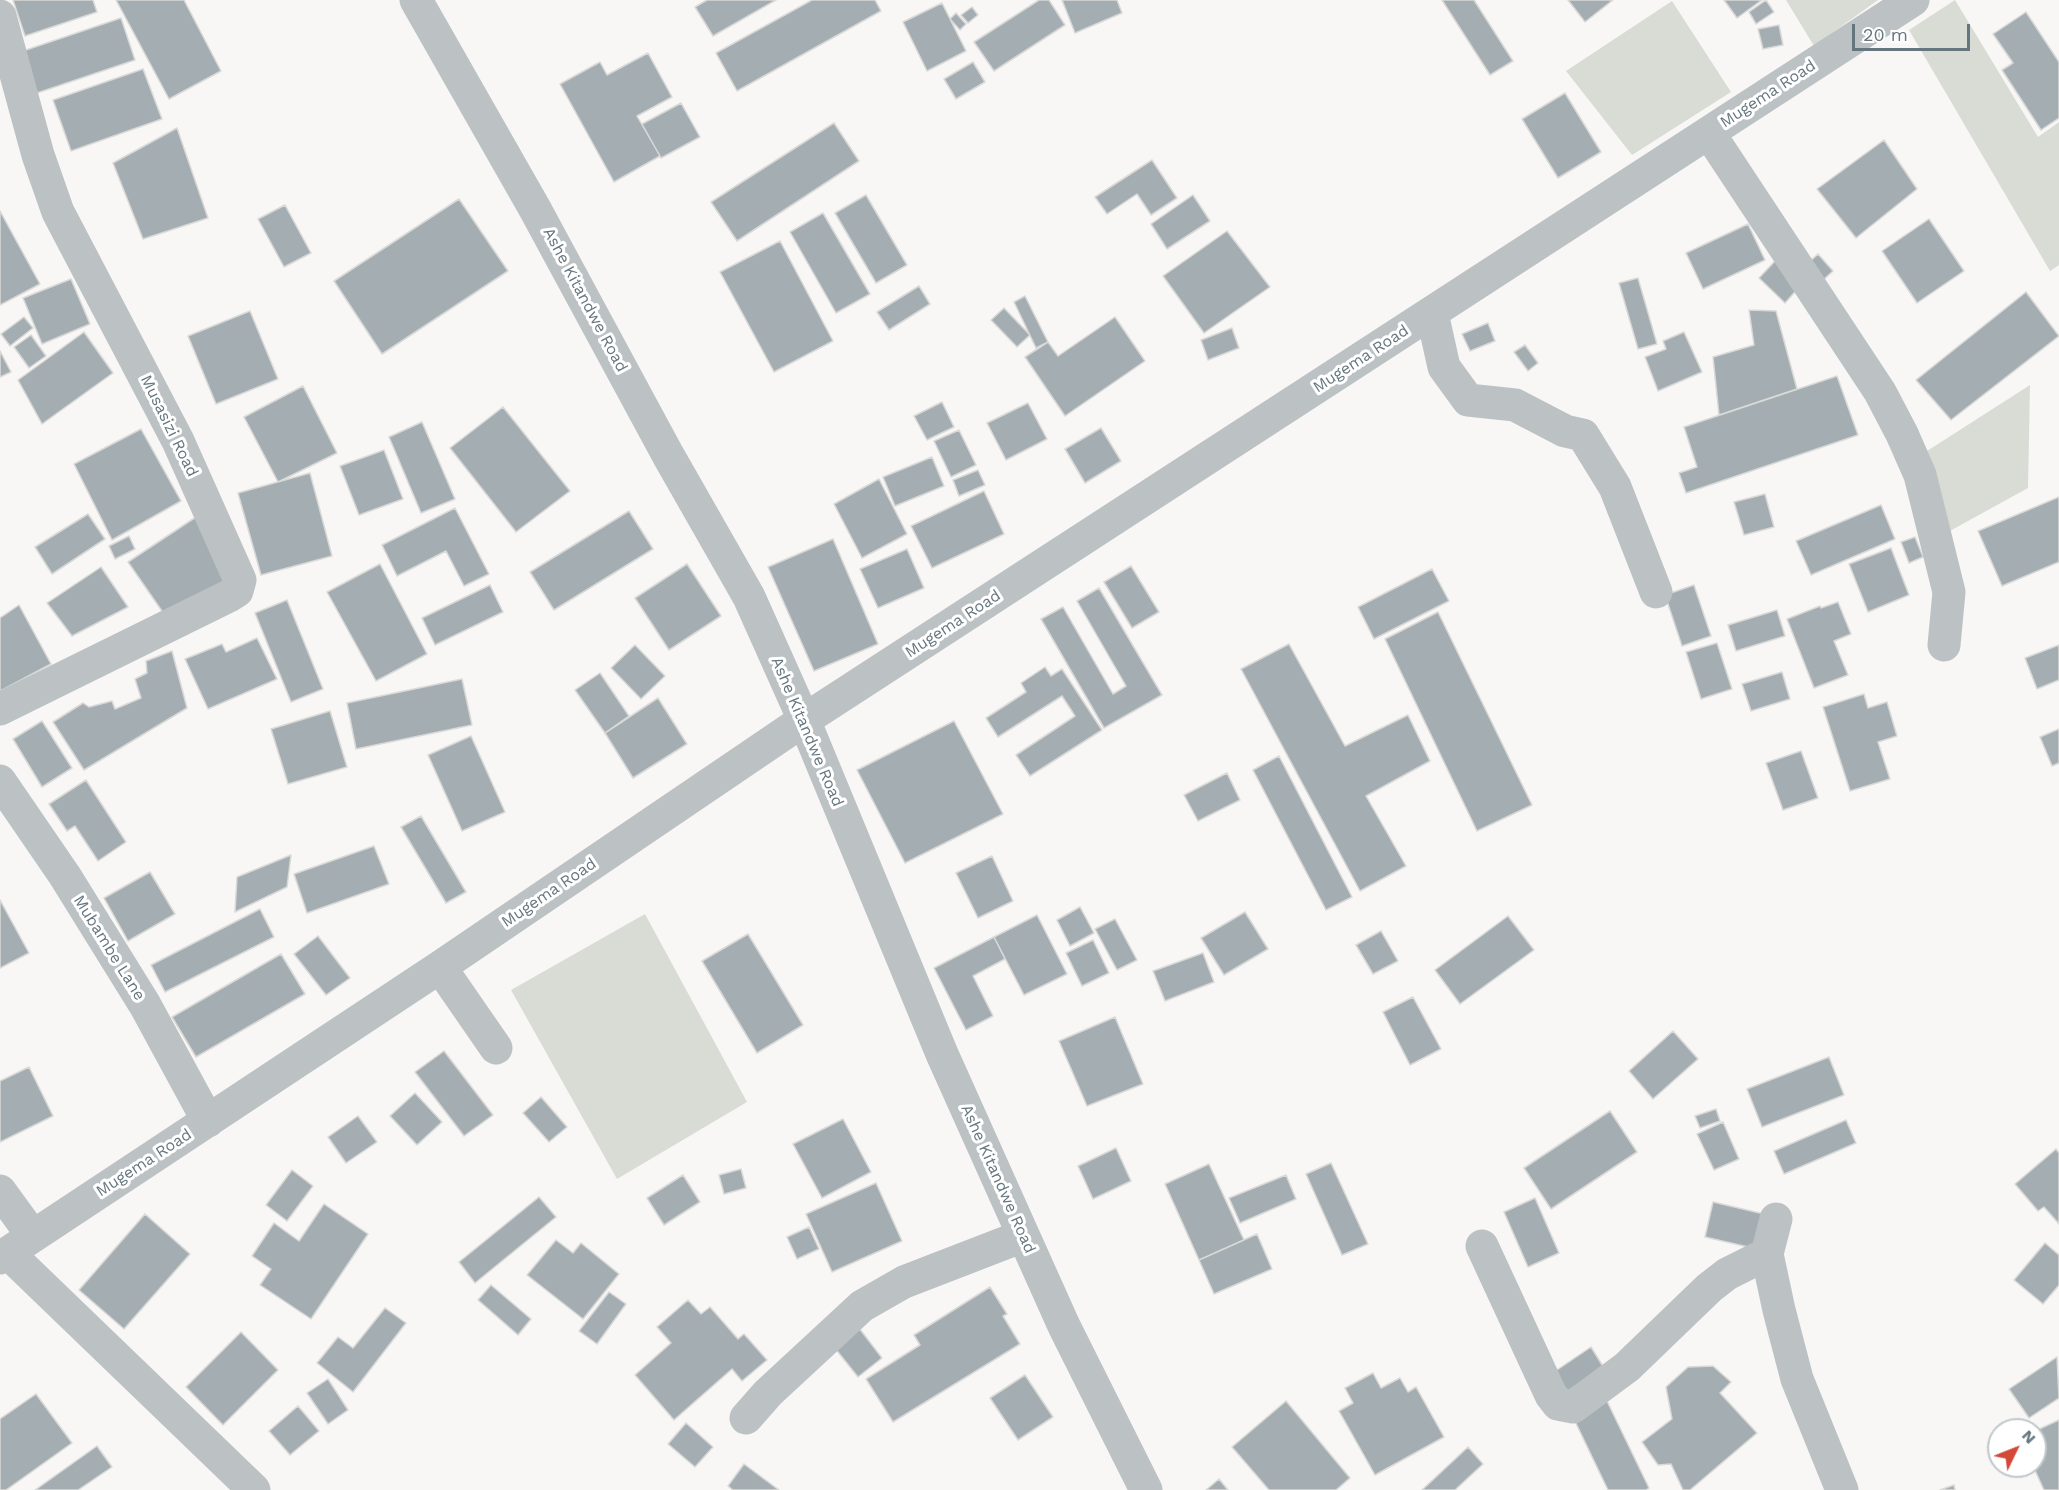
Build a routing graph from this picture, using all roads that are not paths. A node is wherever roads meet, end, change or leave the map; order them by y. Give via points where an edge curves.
1 (416, 0) edge
2 (1913, 0) edge
3 (0, 16) edge
4 (1709, 133) junction
5 (1432, 313) junction
6 (1656, 592) dead end
7 (1944, 645) dead end
8 (0, 709) edge
9 (804, 720) junction
10 (0, 781) edge
11 (440, 967) junction
12 (496, 1048) dead end
13 (208, 1122) junction
14 (0, 1191) edge
15 (1776, 1219) dead end
16 (1023, 1236) junction
17 (1482, 1246) dead end
18 (13, 1249) edge
19 (1767, 1254) junction
20 (746, 1418) dead end
21 (254, 1490) edge
22 (1146, 1490) edge
23 (1842, 1490) edge

1 - 9 street, Ashe Kitandwe Road via 749,597
2 - 4 street, Mugema Road
3 - 8 street, Musasizi Road via 38,155 58,212 178,441 240,580 237,591 229,596
4 - 5 street, Mugema Road
4 - 7 street via 1874,383 1902,434 1920,475 1949,592
5 - 6 street via 1444,367 1468,400 1515,405 1583,435 1615,487
5 - 9 street, Mugema Road
9 - 11 street, Mugema Road
9 - 16 street, Ashe Kitandwe Road via 942,1054
10 - 13 street, Mubambe Lane via 145,1005
11 - 12 street
11 - 13 street, Mugema Road
13 - 18 street, Mugema Road
14 - 18 street
15 - 19 street
16 - 20 street via 904,1282 862,1306
16 - 22 street, Ashe Kitandwe Road
17 - 19 street via 1551,1395 1558,1404 1572,1407 1627,1367 1718,1281
18 - 21 street
19 - 23 street via 1797,1379

